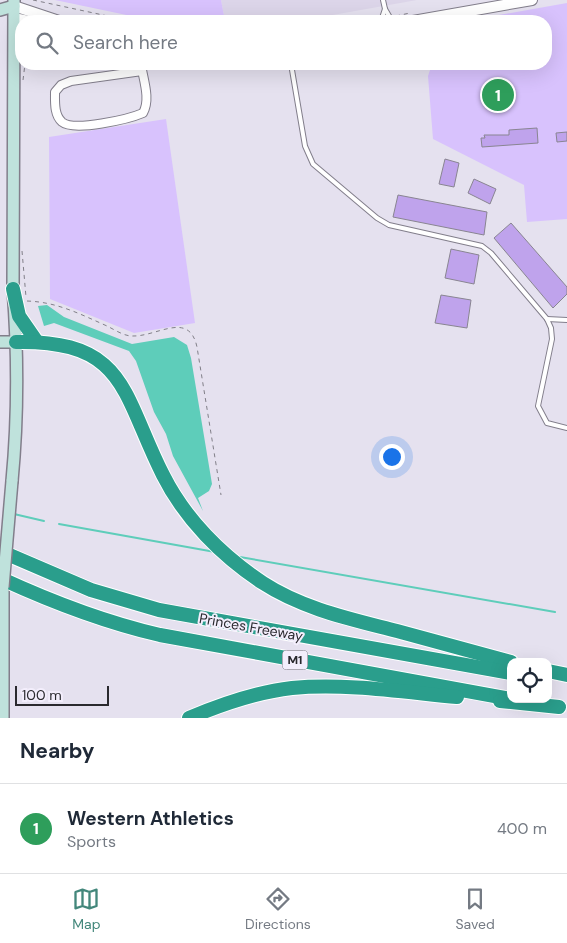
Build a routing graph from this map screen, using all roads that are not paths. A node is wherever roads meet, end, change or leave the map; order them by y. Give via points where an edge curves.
1 (383, 0) edge
2 (532, 0) edge
3 (14, 8) edge
4 (384, 9) junction
5 (0, 10) edge
6 (0, 14) edge
7 (38, 15) edge
8 (382, 15) edge
9 (388, 15) edge
10 (447, 15) edge
11 (126, 70) edge
12 (142, 70) edge
13 (292, 70) edge
14 (13, 290) junction
15 (547, 319) junction
16 (567, 320) edge
17 (0, 342) edge
18 (16, 342) junction
19 (36, 342) junction
20 (567, 428) edge
21 (0, 551) edge
22 (2, 583) edge
23 (507, 661) edge
24 (507, 672) edge
25 (552, 672) edge
26 (567, 675) edge
27 (552, 681) edge
28 (567, 683) edge
29 (507, 697) edge
30 (536, 703) edge
31 (563, 708) edge
32 (3, 718) edge
33 (189, 718) edge

1 - 4 lane
2 - 10 street
3 - 5 main road
3 - 6 main road
3 - 7 street
3 - 14 main road
4 - 8 lane
4 - 9 lane
11 - 12 street via 60,85 55,92 57,116 63,123 79,126 143,113 147,98
13 - 15 lane via 305,146 313,164 389,226 482,246
14 - 18 main road
14 - 19 highway via 19,316
15 - 16 lane
15 - 20 lane via 552,339 538,406 547,423
17 - 18 main road
18 - 19 highway
18 - 22 main road, bridge via 15,444
19 - 23 highway via 90,354 115,376 125,389 164,476 202,532 263,583 327,613
21 - 24 highway, Princes Freeway / M1 via 91,590 159,610
22 - 29 highway, Princes Freeway / M1 via 120,626
22 - 32 main road
25 - 26 highway
27 - 28 highway
30 - 31 highway
31 - 33 highway via 327,686 254,695

